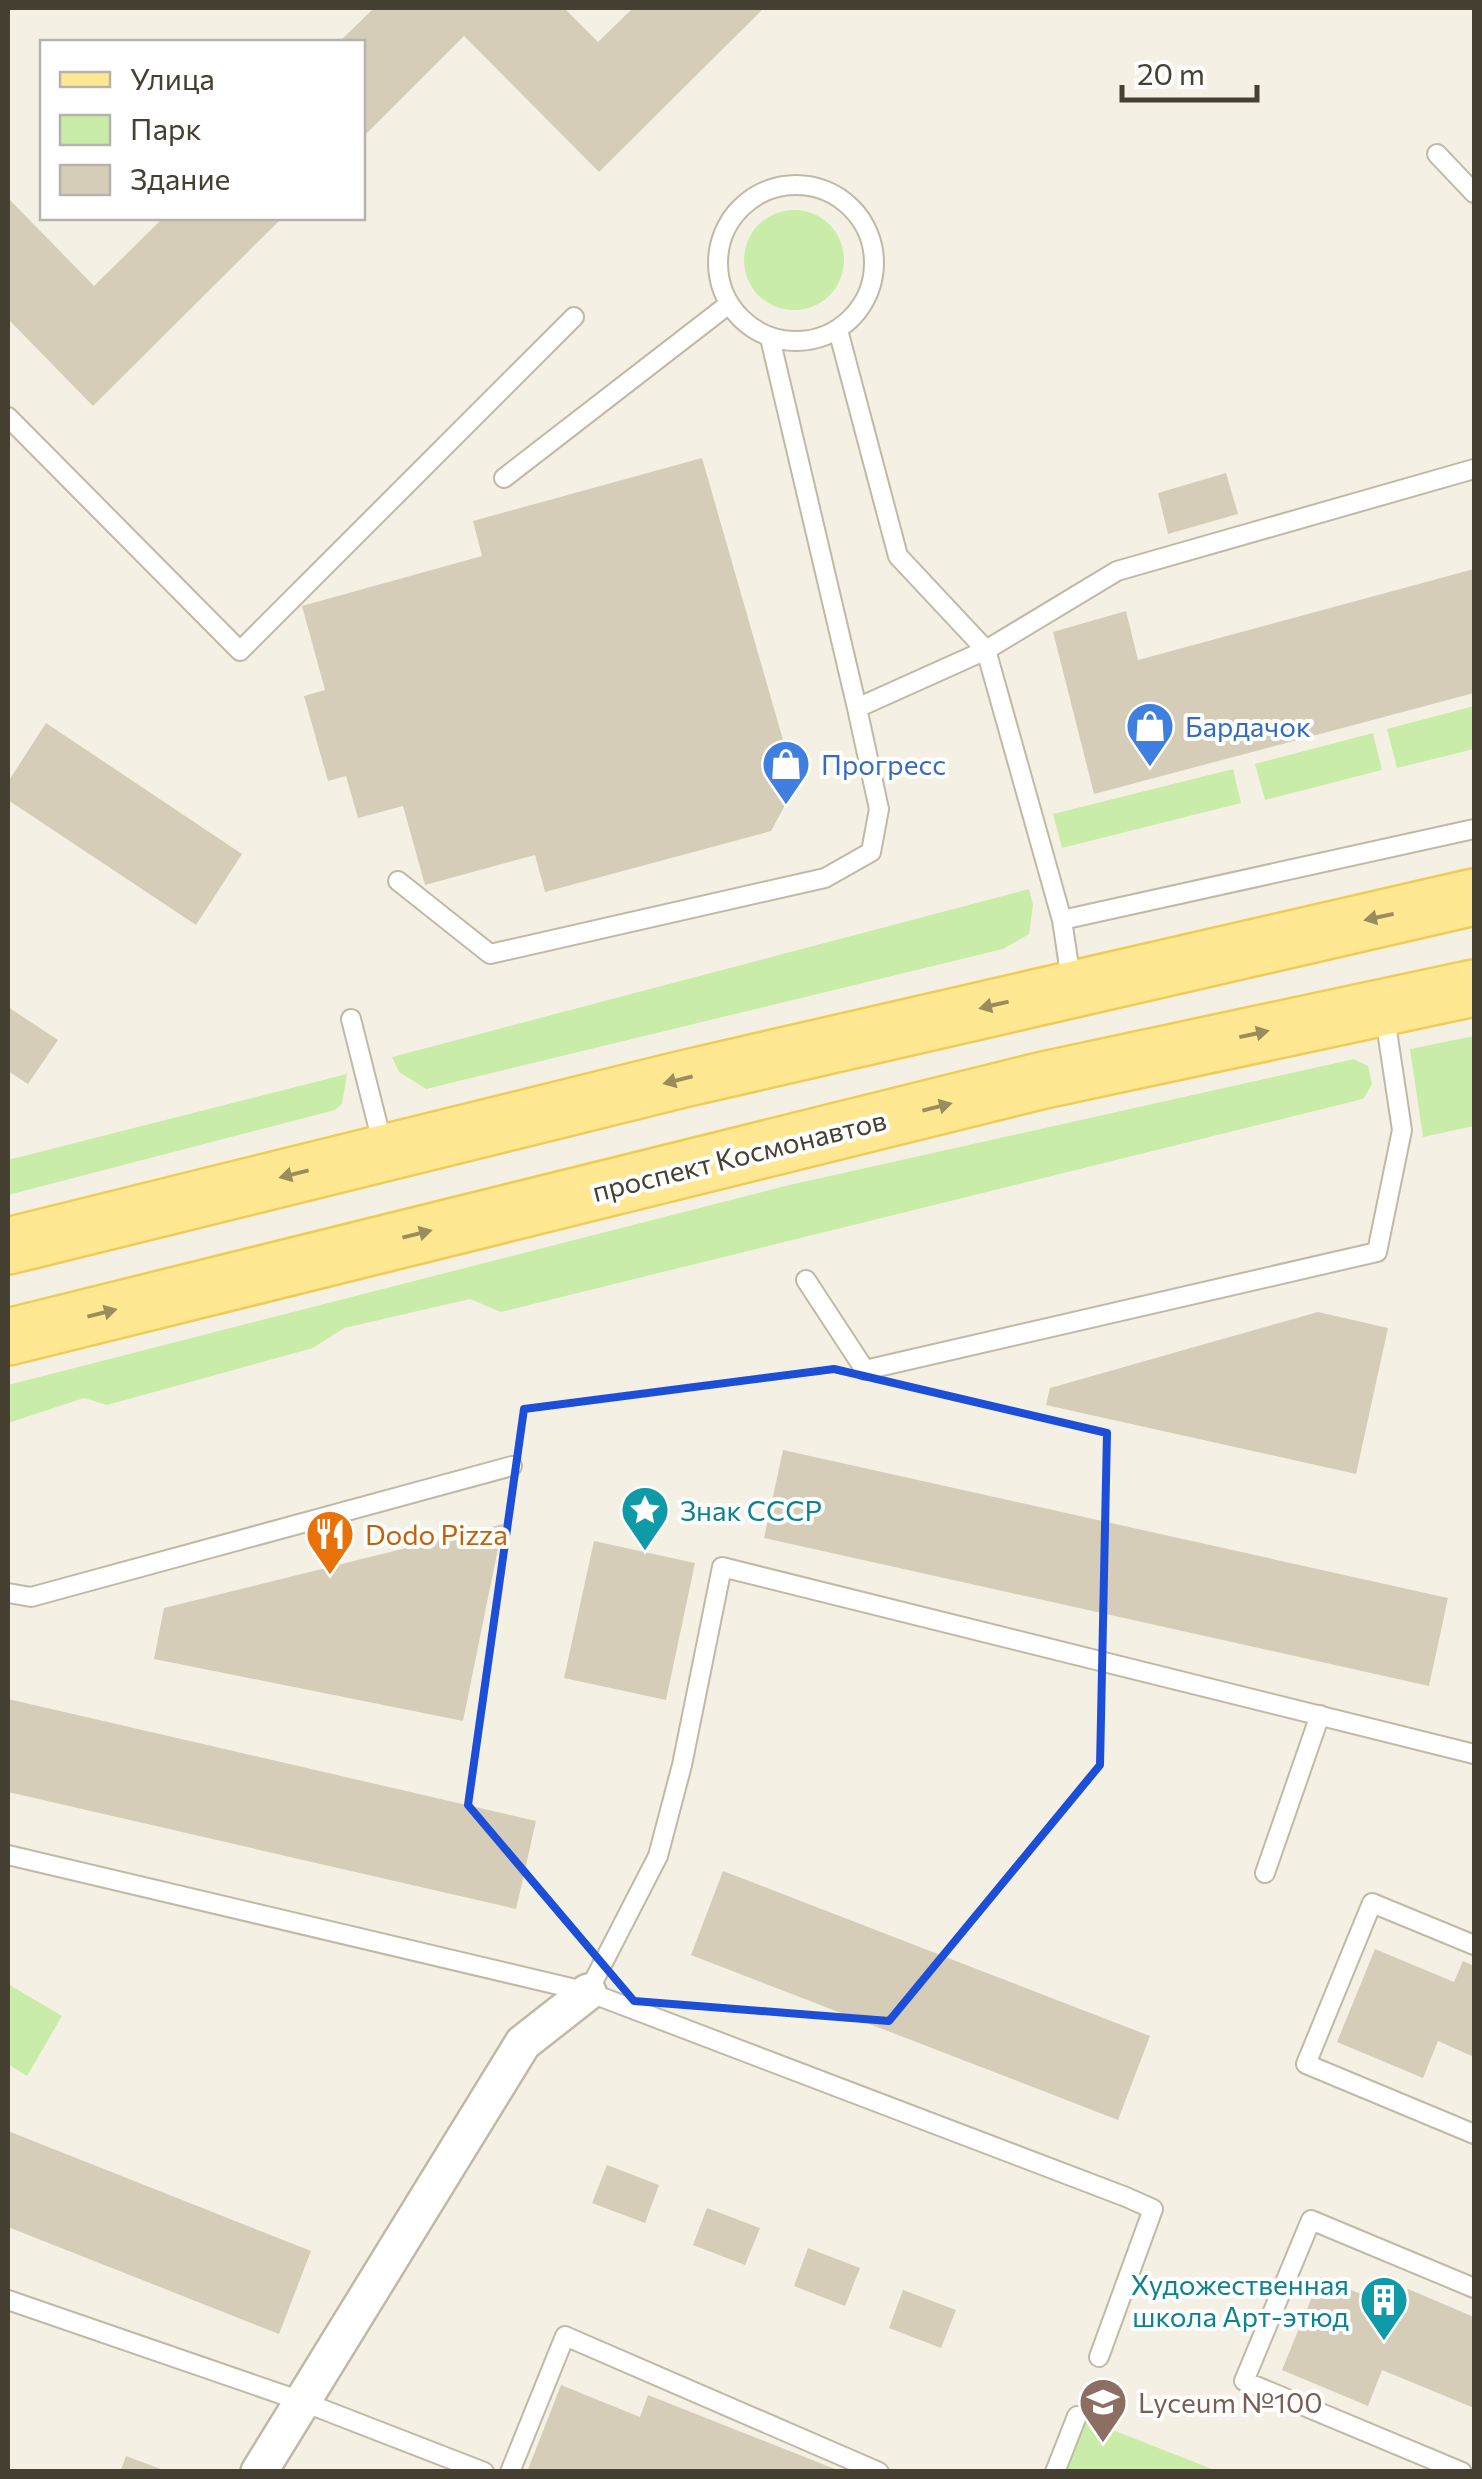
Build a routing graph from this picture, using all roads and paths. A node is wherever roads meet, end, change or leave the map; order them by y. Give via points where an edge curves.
1 (1437, 154) dead end
2 (1474, 193) edge
3 (728, 304) junction
4 (574, 317) dead end
5 (838, 330) junction
6 (770, 338) junction
7 (8, 417) edge
8 (1474, 469) edge
9 (504, 478) dead end
10 (986, 650) junction
11 (857, 708) junction
12 (1474, 829) edge
13 (398, 881) dead end
14 (1474, 897) edge
15 (1062, 920) junction
16 (1072, 986) junction
17 (1474, 988) edge
18 (1383, 1006) junction
19 (351, 1019) dead end
20 (384, 1151) junction
21 (8, 1246) edge
22 (806, 1280) dead end
23 (8, 1337) edge
24 (512, 1466) dead end
25 (8, 1593) edge
26 (1320, 1715) junction
27 (1474, 1754) edge
28 (8, 1855) edge
29 (1266, 1873) dead end
30 (1474, 1945) edge
31 (588, 1992) junction
32 (1474, 2134) edge
33 (1474, 2288) edge
34 (8, 2300) edge
35 (1099, 2357) dead end
36 (301, 2401) junction
37 (1077, 2416) dead end
38 (434, 2463) edge
39 (259, 2472) edge
40 (484, 2472) edge
41 (510, 2472) edge
42 (880, 2472) edge
43 (1055, 2472) edge
44 (1462, 2472) edge

1 - 2 lane
3 - 5 lane via 718,253 741,207 763,192 814,186 857,214 870,238 870,289
3 - 6 lane
3 - 9 lane
4 - 7 lane via 240,651
5 - 6 lane via 816,339
5 - 10 lane via 898,556
6 - 11 lane
8 - 10 lane via 1117,571
10 - 11 lane
10 - 15 lane
11 - 13 lane via 879,809 871,852 825,878 490,954
12 - 15 lane
14 -> 16 main road
15 - 16 lane
16 -> 20 main road
17 - 18 main road, проспект Космонавтов
18 - 22 lane via 1402,1130 1377,1252 865,1370
23 -> 18 main road, проспект Космонавтов via 1025,1085
19 - 20 lane
20 -> 21 main road
24 - 25 lane via 31,1597
26 - 27 lane
26 - 29 lane
26 - 31 lane via 722,1567 658,1856
28 - 31 lane
30 - 32 lane via 1372,1903 1306,2064
31 - 35 lane via 1153,2210
31 - 36 street via 523,2042
33 - 44 lane via 1311,2220 1244,2381
34 - 36 lane
36 - 38 lane
36 - 39 street
37 - 43 lane
38 - 40 lane
41 - 42 lane via 565,2336

